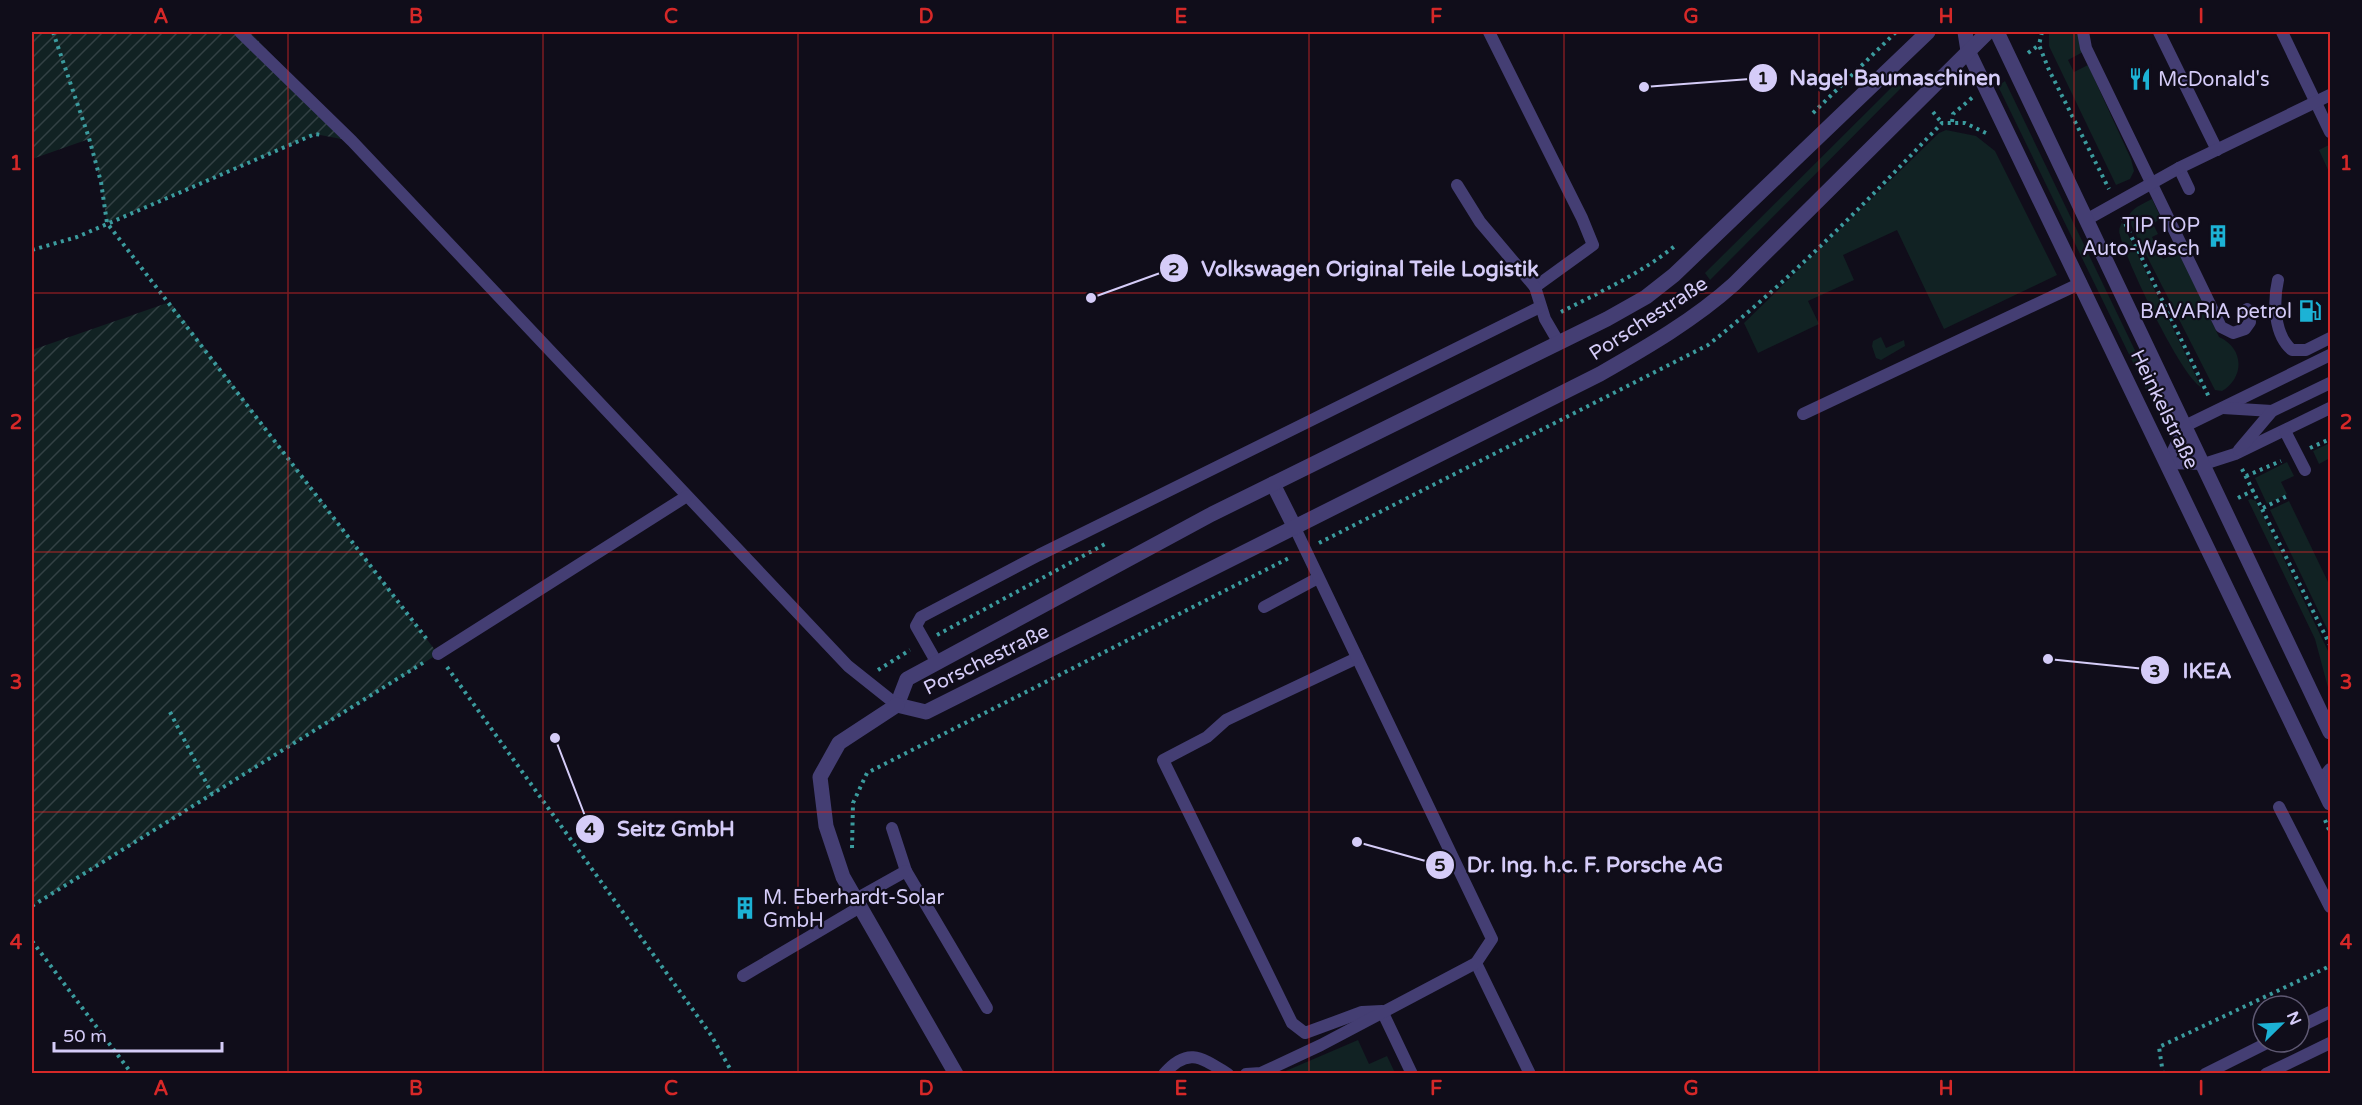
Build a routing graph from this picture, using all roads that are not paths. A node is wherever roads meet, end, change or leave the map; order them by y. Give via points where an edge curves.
1 (240, 32) edge
2 (1489, 32) edge
3 (1928, 32) edge
4 (1965, 32) edge
5 (1988, 32) edge
6 (1997, 32) edge
7 (2083, 32) edge
8 (2159, 32) edge
9 (2282, 32) edge
10 (1968, 51) junction
11 (2331, 95) edge
12 (2317, 102) junction
13 (2331, 132) edge
14 (2217, 150) junction
15 (2179, 168) junction
16 (2152, 183) junction
17 (1457, 186) dead end
18 (2189, 189) dead end
19 (2086, 220) junction
20 (2278, 280) dead end
21 (2081, 283) junction
22 (1535, 287) junction
23 (1540, 307) junction
24 (2247, 309) dead end
25 (2331, 338) edge
26 (1559, 343) junction
27 (2331, 355) edge
28 (2331, 383) edge
29 (2331, 408) edge
30 (2219, 409) junction
31 (2272, 411) junction
32 (1803, 414) dead end
33 (2185, 426) junction
34 (2285, 431) junction
35 (2235, 454) junction
36 (2167, 463) junction
37 (2204, 464) junction
38 (2305, 470) dead end
39 (1273, 484) junction
40 (687, 496) junction
41 (1295, 528) junction
42 (1318, 578) junction
43 (1263, 607) dead end
44 (438, 654) road end
45 (1357, 658) junction
46 (937, 663) junction
47 (897, 705) junction
48 (2331, 732) edge
49 (2331, 769) edge
50 (2325, 782) edge
51 (2331, 803) edge
52 (2279, 807) dead end
53 (892, 828) dead end
54 (906, 871) junction
55 (858, 903) junction
56 (2331, 908) edge
57 (1476, 963) junction
58 (743, 976) dead end
59 (987, 1008) dead end
60 (1382, 1011) junction
61 (2331, 1012) edge
62 (2311, 1021) edge
63 (2331, 1043) edge
64 (2251, 1051) edge
65 (956, 1074) edge
66 (1164, 1074) edge
67 (1228, 1074) edge
68 (1246, 1074) edge
69 (1412, 1074) edge
70 (1530, 1074) edge
71 (2205, 1074) edge
72 (2266, 1074) edge

1 - 40 lane via 352,141
2 - 22 lane via 1593,244
3 - 26 street, Porschestraße via 1674,275 1646,297
4 - 10 street, Heinkelstraße
5 - 10 street, Porschestraße
6 - 19 street, Heinkelstraße
7 - 16 lane via 2086,48
8 - 14 lane
9 - 12 lane
10 - 21 street, Heinkelstraße
10 - 41 street, Porschestraße via 1741,278 1694,317 1600,374
11 - 12 lane
12 - 13 lane
12 - 14 lane
14 - 15 lane
15 - 16 lane
15 - 18 lane
16 - 19 lane
16 - 24 lane via 2221,327 2233,333 2245,329 2250,322
17 - 22 lane via 1480,222
19 - 33 street, Heinkelstraße
20 - 25 lane via 2275,310 2284,343 2292,350 2306,350
21 - 32 lane
21 - 36 street, Heinkelstraße
22 - 23 lane
23 - 26 lane
23 - 46 lane via 921,617 916,626
26 - 39 street, Porschestraße
27 - 30 lane
28 - 31 lane
29 - 34 lane
30 - 31 lane
30 - 33 lane
31 - 35 lane
33 - 36 lane
33 - 37 street, Heinkelstraße
34 - 35 lane
34 - 38 lane
35 - 37 lane
36 - 37 lane
36 - 50 street, Heinkelstraße
37 - 48 street, Heinkelstraße
39 - 41 street
39 - 46 street, Porschestraße
40 - 44 lane
40 - 47 lane via 848,666
41 - 42 lane
41 - 47 street, Porschestraße via 926,712
42 - 43 lane
42 - 45 lane
45 - 57 lane via 1492,939
45 - 60 lane via 1226,720 1207,737 1163,760 1293,1023 1305,1033 1362,1012
46 - 47 street, Porschestraße via 907,679
47 - 55 street via 839,743 820,777 826,826 843,877
49 - 50 lane
50 - 51 street, Heinkelstraße
52 - 56 lane
53 - 54 lane
54 - 55 lane
54 - 59 lane
55 - 58 lane
55 - 65 street
57 - 60 lane
57 - 70 lane
60 - 68 lane via 1321,1045 1260,1073
60 - 69 lane
61 - 62 lane
63 - 72 lane
64 - 71 lane
66 - 67 lane via 1187,1056 1200,1056

